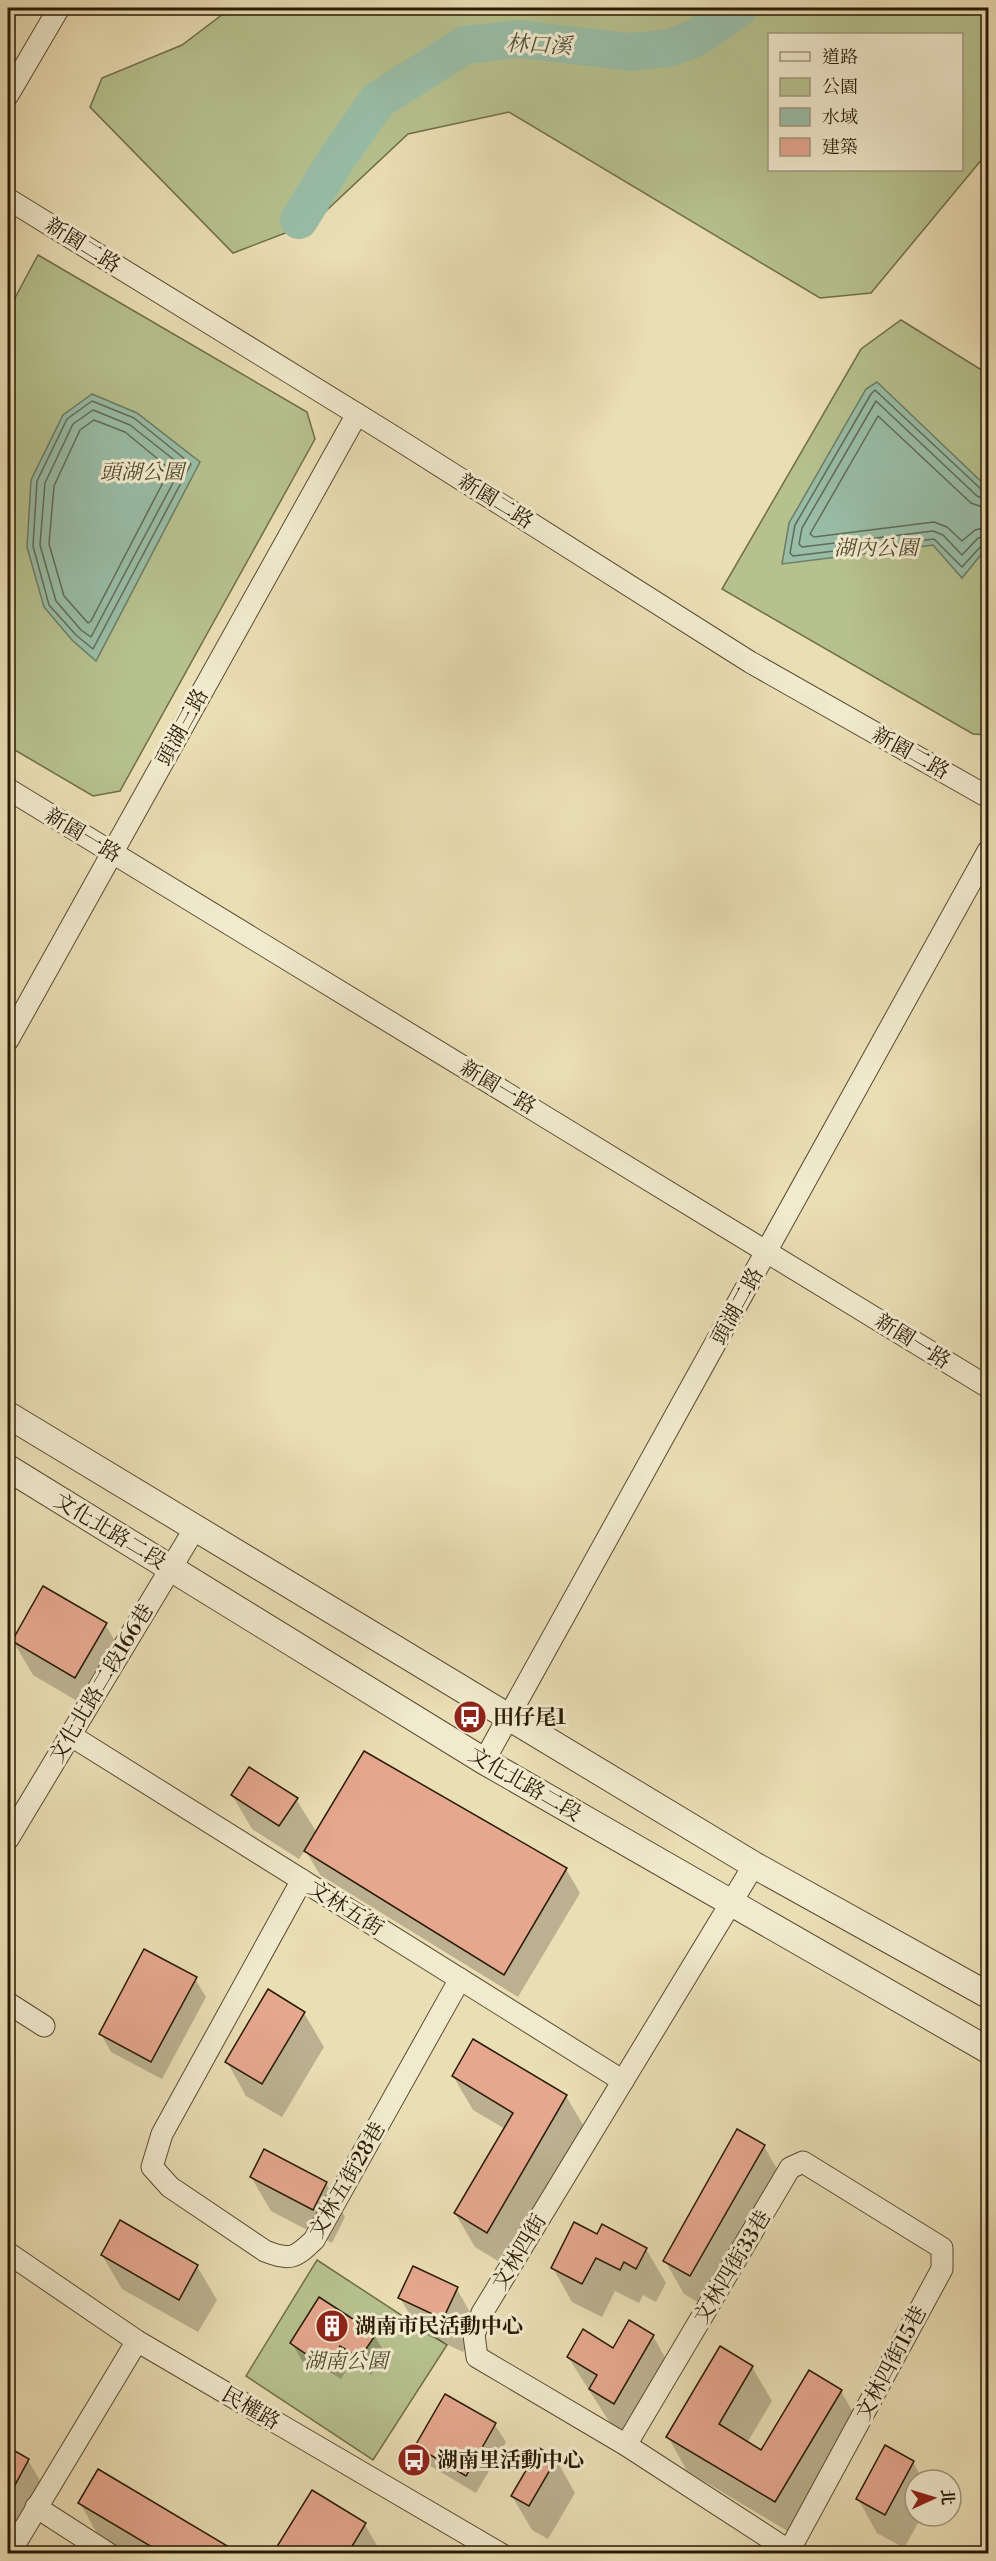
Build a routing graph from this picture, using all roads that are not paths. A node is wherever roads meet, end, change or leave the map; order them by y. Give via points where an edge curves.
1 (59, 8) edge
2 (8, 95) edge
3 (8, 199) edge
4 (357, 414) junction
5 (8, 789) edge
6 (988, 797) edge
7 (988, 850) edge
8 (112, 852) junction
9 (8, 1040) edge
10 (768, 1251) junction
11 (988, 1387) edge
12 (8, 1415) edge
13 (8, 1468) edge
14 (195, 1528) junction
15 (171, 1568) junction
16 (509, 1717) junction
17 (70, 1735) junction
18 (484, 1761) junction
19 (8, 1839) edge
20 (754, 1864) junction
21 (302, 1880) junction
22 (731, 1904) junction
23 (460, 1979) junction
24 (988, 1995) edge
25 (8, 2003) edge
26 (44, 2026) dead end
27 (988, 2050) edge
28 (623, 2081) junction
29 (870, 2204) joint
30 (8, 2253) edge
31 (137, 2341) junction
32 (626, 2445) junction
33 (36, 2507) junction
34 (792, 2552) edge
35 (9, 2553) edge
36 (109, 2553) edge
37 (501, 2553) edge

1 - 2 street
3 - 4 street, 新園二路
4 - 6 street, 新園二路 via 750,662
4 - 8 street, 頭湖三路
5 - 8 street, 新園一路
7 - 10 street, 頭湖二路
8 - 9 street, 頭湖三路
8 - 10 street, 新園一路
10 - 11 street, 新園一路
10 - 16 street, 頭湖二路
12 - 14 street
13 - 15 street, 文化北路二段
14 - 15 street, 文化北路二段166巷
14 - 16 street
15 - 17 street, 文化北路二段166巷
15 - 18 street, 文化北路二段
16 - 18 street, 頭湖二路
16 - 20 street
17 - 19 street, 文化北路二段166巷
17 - 21 street, 文林五街
18 - 22 street, 文化北路二段
20 - 22 street, 文林四街
20 - 24 street
21 - 23 street, 文林五街
21 - 23 street, 文林五街28巷 via 162,2134 152,2167 170,2187 266,2251 282,2258 297,2256 314,2240
22 - 27 street, 文化北路二段
22 - 28 street, 文林四街
23 - 28 street, 文林五街
25 - 26 street
28 - 32 street, 文林四街 via 482,2313 474,2335 477,2357
29 - 32 street, 文林四街33巷 via 803,2162 790,2168
29 - 34 street, 文林四街15巷 via 942,2248 942,2269
30 - 31 street, 民權路
31 - 33 street
31 - 37 street, 民權路
32 - 34 street, 文林四街
33 - 35 street
33 - 36 street

